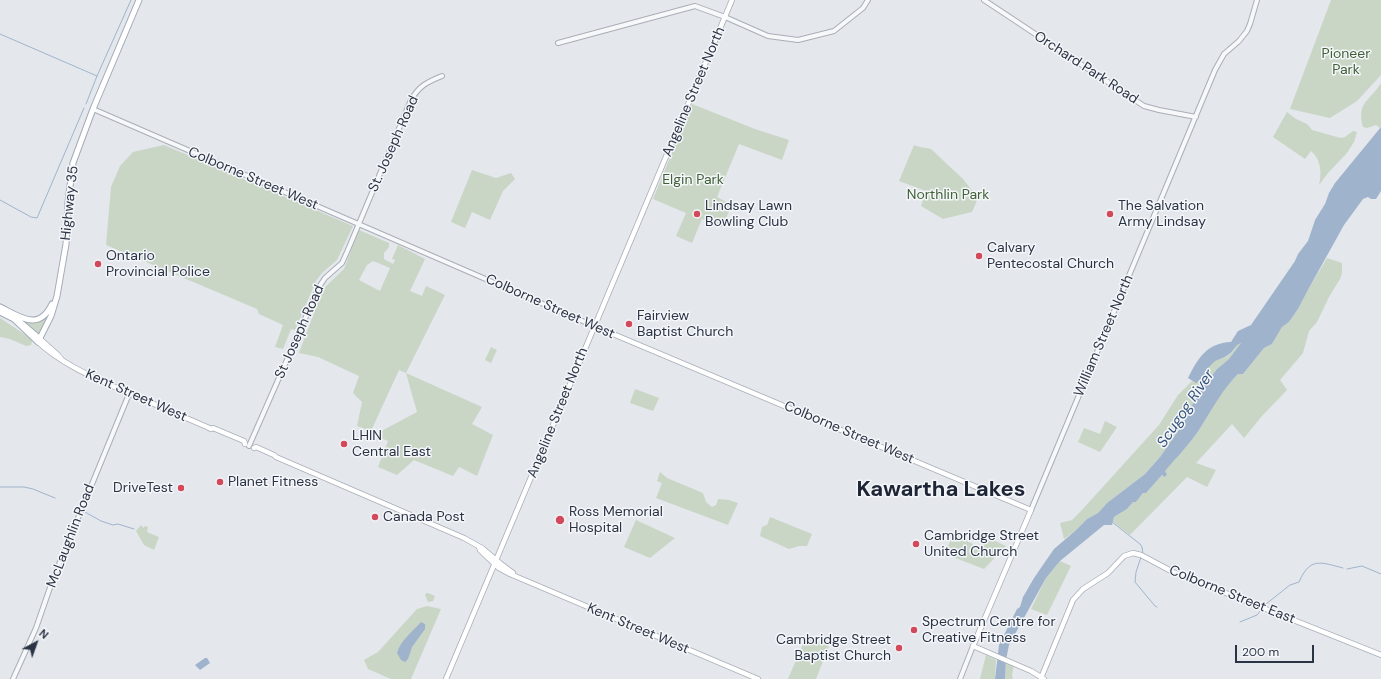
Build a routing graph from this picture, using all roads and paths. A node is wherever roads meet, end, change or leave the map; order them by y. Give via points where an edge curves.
1 (140, 0) edge
2 (732, 0) edge
3 (868, 0) edge
4 (984, 0) edge
5 (1257, 0) edge
6 (725, 17) junction
7 (558, 43) dead end
8 (442, 76) dead end
9 (93, 110) junction
10 (1196, 117) junction
11 (358, 224) junction
12 (57, 296) junction
13 (0, 307) edge
14 (0, 312) edge
15 (594, 326) junction
16 (39, 340) junction
17 (129, 394) junction
18 (249, 446) junction
19 (1031, 510) junction
20 (495, 562) junction
21 (973, 646) junction
22 (1381, 655) edge
23 (1042, 678) edge
24 (13, 679) edge
25 (446, 679) edge
26 (758, 679) edge
27 (960, 679) edge

1 - 9 main road, Highway 35
2 - 6 main road, Angeline Street North
3 - 6 street via 863,8 834,31 798,40 768,36
4 - 10 street, Orchard Park Road via 1144,106
5 - 10 street, William Street North via 1247,31 1220,60
6 - 7 street via 695,6
6 - 15 main road, Angeline Street North
8 - 11 street, St. Joseph Road via 420,87 411,100
9 - 11 street, Colborne Street West
9 - 12 main road, Highway 35 via 72,168 66,244
10 - 19 street, William Street North
11 - 15 street, Colborne Street West
11 - 18 street, St Joseph Road via 342,263 319,287
12 - 13 main road via 46,315 37,320 25,319
12 - 16 main road, Highway 35 via 51,316
14 - 16 main road via 20,322
15 - 19 main road, Colborne Street West
15 - 20 main road, Angeline Street North
16 - 17 main road, Kent Street West via 62,360 85,374
17 - 18 main road, Kent Street West via 244,441
17 - 24 street, McLaughlin Road via 61,559 36,628
18 - 20 main road, Kent Street West via 460,536 479,547
19 - 21 main road, William Street North
20 - 25 main road, Angeline Street North
20 - 26 main road, Kent Street West via 510,574 545,590
21 - 23 main road via 1032,671
21 - 27 street, William Street North
22 - 23 main road, Colborne Street East via 1173,572 1142,555 1133,553 1125,555 1108,573 1078,593 1069,607

